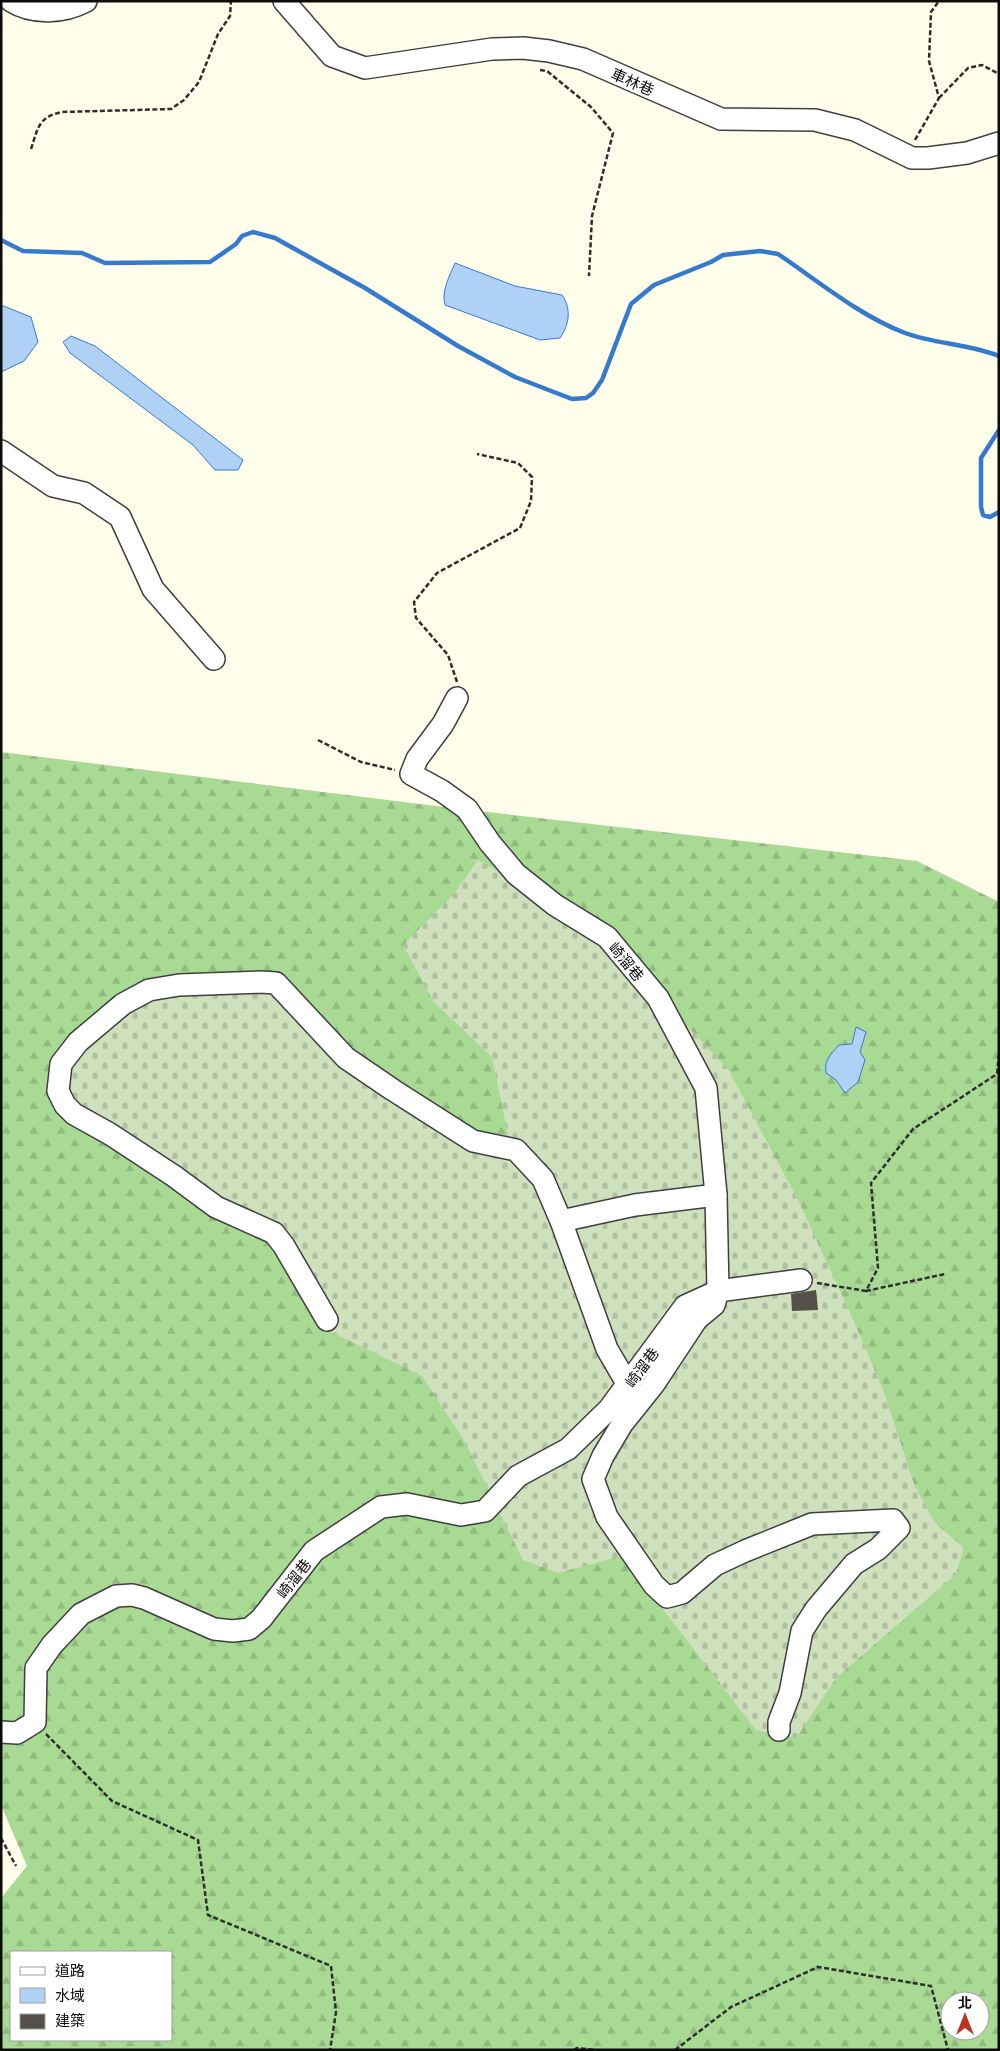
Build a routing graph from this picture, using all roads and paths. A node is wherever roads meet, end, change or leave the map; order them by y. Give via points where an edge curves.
1 (11, 1) edge
2 (86, 1) edge
3 (231, 1) edge
4 (284, 1) edge
5 (939, 1) edge
6 (538, 69) dead end
7 (999, 74) edge
8 (939, 98) junction
9 (999, 143) edge
10 (31, 149) dead end
11 (898, 153) junction
12 (589, 276) dead end
13 (1, 451) edge
14 (477, 454) dead end
15 (214, 659) dead end
16 (457, 698) joint
17 (318, 740) dead end
18 (411, 774) junction
19 (999, 1054) edge
20 (716, 1195) junction
21 (561, 1222) junction
22 (945, 1274) dead end
23 (801, 1280) joint
24 (718, 1291) junction
25 (866, 1291) junction
26 (327, 1320) dead end
27 (628, 1385) junction
28 (35, 1722) junction
29 (779, 1730) dead end
30 (1, 1732) edge
31 (1, 1838) edge
32 (16, 1866) dead end
33 (330, 2050) edge
34 (574, 2050) edge
35 (596, 2050) edge
36 (675, 2050) edge
37 (948, 2050) edge

1 - 2 street via 35,11 76,7
3 - 10 path via 230,16 218,34 199,82 171,109 48,115 38,126
4 - 11 street, 車林巷 via 332,56 365,68 492,48 549,51 583,59 721,119 815,120 855,130
5 - 8 path via 931,12 929,61
6 - 12 path via 547,72 591,107 613,133 592,216
7 - 8 path via 982,65 968,68
8 - 11 path via 914,143
9 - 11 street, 車林巷 via 967,153 928,158 912,158
13 - 15 street via 53,486 84,492 120,516 153,589
14 - 16 path via 518,463 532,477 531,501 520,528 437,573 414,602 416,618 448,655 457,678
16 - 18 street via 443,724 417,759
17 - 18 path via 361,762
18 - 20 street, 崎溜巷 via 468,809 516,874 556,905 607,936 658,998 706,1088
19 - 25 path via 997,1074 913,1129 871,1183 878,1268
20 - 21 street via 635,1206
20 - 24 street, 崎溜巷
21 - 26 street via 543,1179 516,1150 473,1140 377,1080 346,1058 276,984 179,985 150,990 123,1004 78,1042 61,1064 58,1091 65,1105 216,1206 274,1233
21 - 27 street via 607,1349
22 - 25 path
23 - 24 street
23 - 25 path
24 - 27 street, 崎溜巷 via 686,1306
24 - 29 street via 714,1305 697,1319 654,1384 622,1424 602,1456 593,1479 607,1517 654,1585 667,1597 682,1593 715,1566 812,1524 894,1520 900,1528 878,1549 854,1564 802,1631
27 - 28 street, 崎溜巷 via 609,1409 568,1449 518,1476 485,1511 461,1515 407,1504 381,1507 314,1551 261,1619 249,1629 233,1632 214,1629 132,1595 116,1596 81,1614 36,1668
28 - 30 street via 17,1733
28 - 33 path via 112,1801 198,1840 208,1915 331,1966 336,2012
31 - 32 path
34 - 35 path
36 - 37 path via 731,2007 818,1967 931,1986

